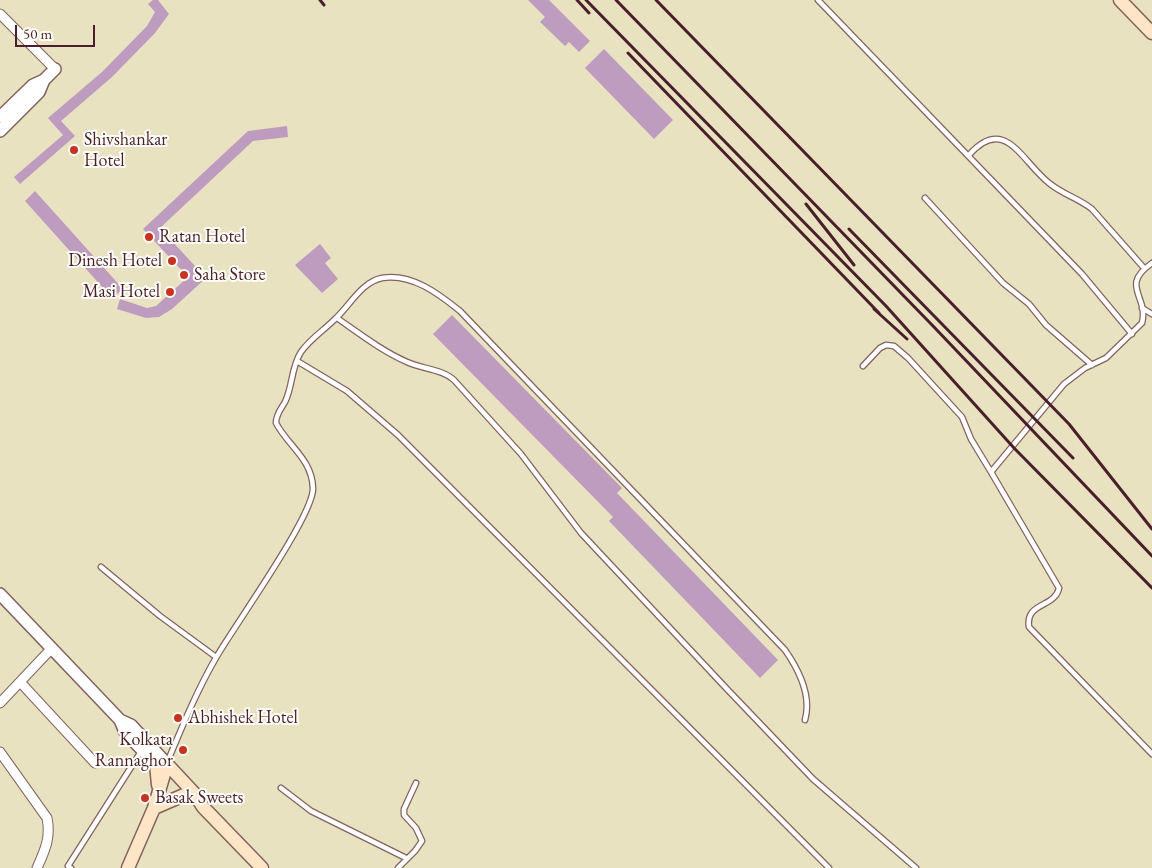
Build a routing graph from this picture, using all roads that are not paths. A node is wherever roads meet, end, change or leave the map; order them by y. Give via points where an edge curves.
1 (818, 0) edge
2 (1120, 0) edge
3 (0, 14) edge
4 (1152, 33) edge
5 (55, 69) joint
6 (44, 80) junction
7 (0, 117) edge
8 (0, 130) edge
9 (969, 155) junction
10 (925, 198) dead end
11 (1152, 262) edge
12 (1144, 268) junction
13 (1142, 308) junction
14 (1152, 314) edge
15 (337, 318) junction
16 (1132, 334) junction
17 (297, 361) junction
18 (1092, 365) junction
19 (863, 366) dead end
20 (991, 472) junction
21 (101, 567) dead end
22 (0, 594) edge
23 (52, 648) junction
24 (216, 657) junction
25 (20, 683) junction
26 (0, 703) edge
27 (120, 720) junction
28 (805, 720) dead end
29 (142, 750) junction
30 (0, 752) edge
31 (1152, 754) edge
32 (95, 762) dead end
33 (162, 767) junction
34 (416, 783) dead end
35 (280, 788) dead end
36 (184, 795) junction
37 (203, 807) junction
38 (154, 808) junction
39 (406, 858) junction
40 (37, 868) edge
41 (71, 868) edge
42 (128, 868) edge
43 (262, 868) edge
44 (398, 868) edge
45 (829, 868) edge
46 (916, 868) edge

1 - 9 lane
2 - 4 main road
3 - 5 street
5 - 6 street
6 - 7 street via 33,85
6 - 8 street via 39,92
9 - 12 lane via 989,139 1010,143 1047,182 1082,200 1092,209
9 - 16 lane via 1082,274
10 - 18 lane via 1003,283
11 - 12 lane
12 - 13 lane via 1135,284
13 - 14 lane
13 - 16 lane via 1142,323
15 - 17 lane via 301,352
15 - 28 lane via 369,284 382,278 408,280 429,288 454,306 785,650 802,678
15 - 46 lane via 405,362 445,373 454,380 521,454 608,564 813,778
16 - 18 lane via 1106,358
17 - 24 lane via 276,423 306,462 313,494 304,517
17 - 45 lane via 347,391 398,435
18 - 20 lane via 1064,384
19 - 20 lane via 880,348 894,346 962,417
20 - 31 lane via 1059,588 1055,597 1030,613 1029,627
21 - 24 lane
22 - 23 street
23 - 25 street
23 - 27 street
24 - 33 lane
25 - 26 street
25 - 32 street
27 - 29 street via 125,732
27 - 33 street via 130,725
29 - 33 street
29 - 41 lane via 68,866
30 - 40 street via 47,818 50,831
33 - 36 main road
33 - 37 main road via 194,793
33 - 38 main road
34 - 39 lane via 404,816 416,828 422,841
35 - 39 lane via 311,811
36 - 37 main road via 194,805
36 - 38 main road
37 - 43 main road
38 - 42 main road
39 - 44 lane

